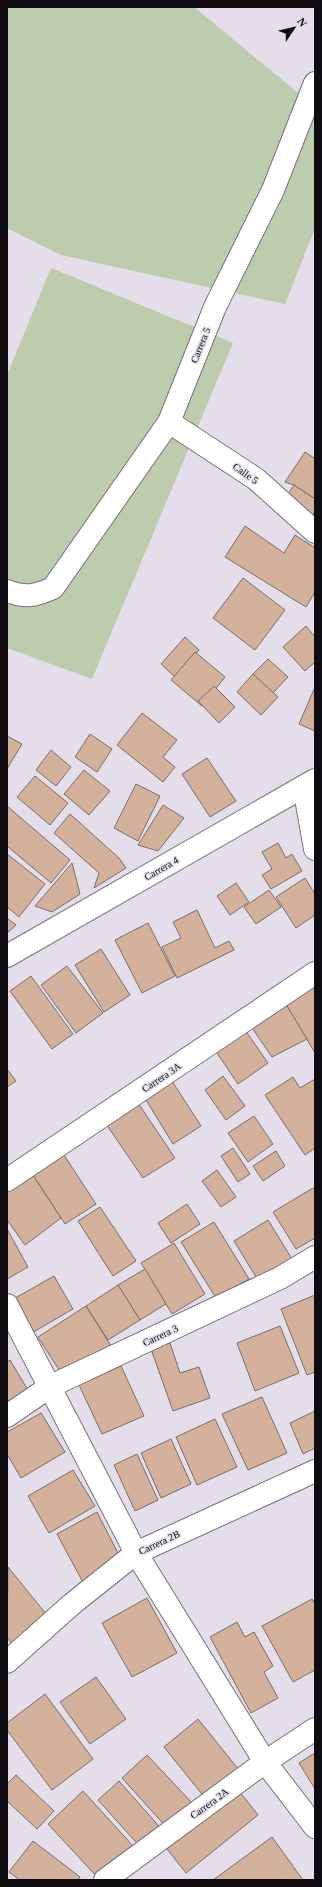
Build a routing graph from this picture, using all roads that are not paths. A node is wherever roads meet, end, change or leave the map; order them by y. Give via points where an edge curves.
1 (315, 83) edge
2 (169, 422) junction
3 (315, 532) edge
4 (7, 591) edge
5 (309, 784) edge
6 (315, 849) edge
7 (7, 956) edge
8 (315, 973) edge
9 (7, 1180) edge
10 (315, 1257) edge
11 (7, 1305) edge
12 (50, 1386) junction
13 (7, 1416) edge
14 (315, 1471) edge
15 (136, 1553) junction
16 (7, 1662) edge
17 (315, 1729) edge
18 (265, 1762) junction
19 (315, 1827) edge
20 (105, 1880) edge

1 - 2 street, Carrera 5 via 273,190 215,307
2 - 3 street, Calle 5 via 256,479
2 - 4 street, Carrera 5 via 53,588 35,596 18,595
5 - 6 street
5 - 7 street, Carrera 4
8 - 9 street, Carrera 3A
10 - 12 street, Carrera 3 via 280,1278
11 - 12 street
12 - 13 street, Carrera 3
12 - 15 street
14 - 15 street, Carrera 2B
15 - 16 street, Carrera 2B via 72,1604
15 - 18 street
17 - 18 street, Carrera 2A
18 - 19 street
18 - 20 street, Carrera 2A

